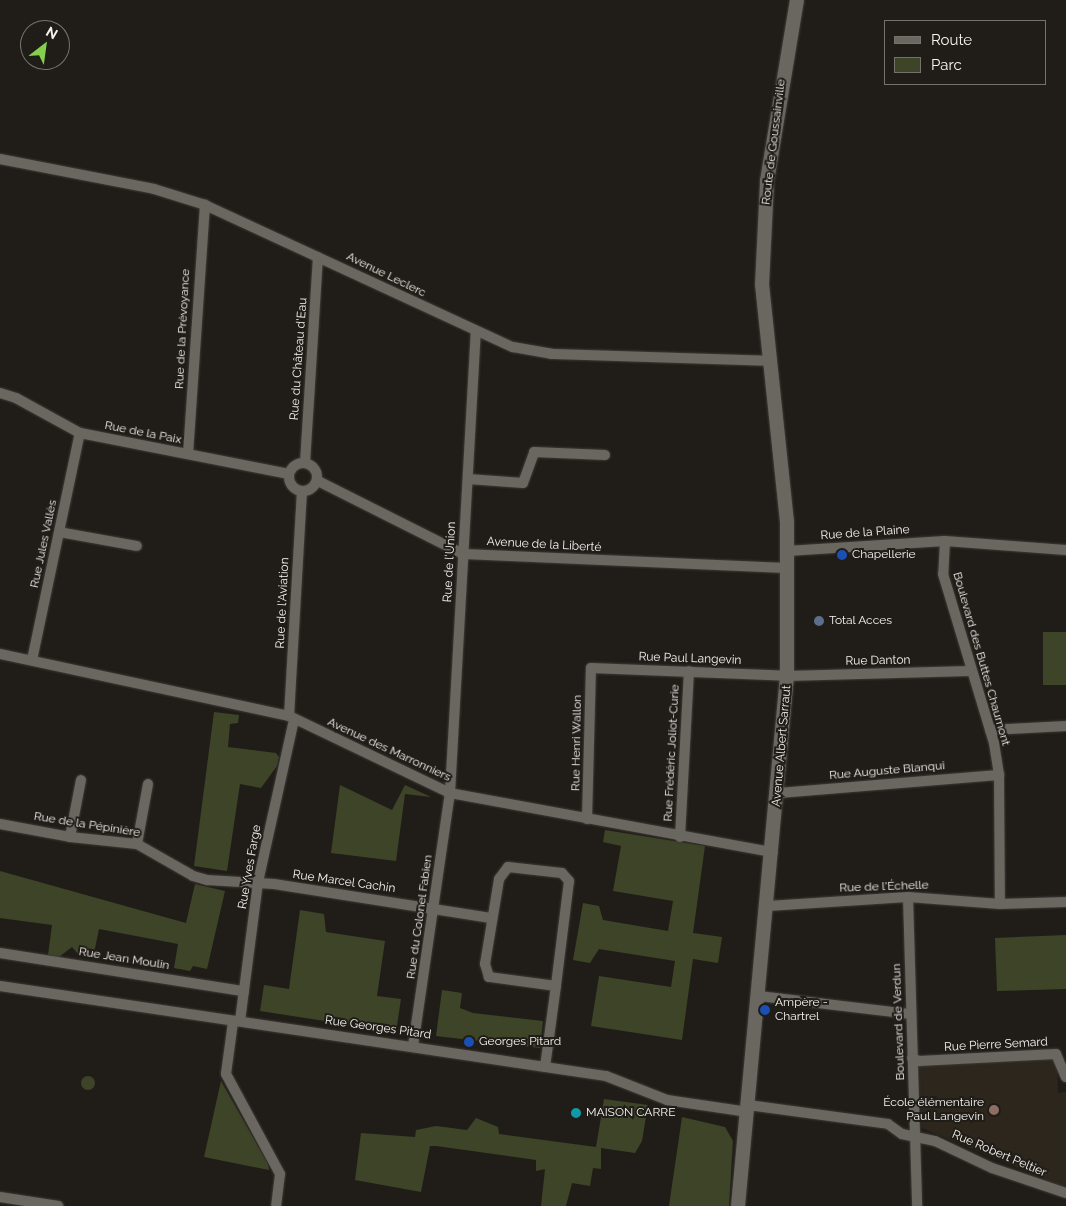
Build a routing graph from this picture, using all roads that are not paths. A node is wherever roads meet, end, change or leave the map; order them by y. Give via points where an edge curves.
1 (797, 0) edge
2 (0, 159) edge
3 (205, 205) junction
4 (318, 256) junction
5 (762, 285) joint
6 (476, 332) junction
7 (770, 361) junction
8 (0, 393) edge
9 (80, 434) junction
10 (188, 454) junction
11 (604, 455) dead end
12 (305, 463) junction
13 (289, 474) junction
14 (468, 479) junction
15 (318, 481) junction
16 (302, 492) junction
17 (59, 532) junction
18 (945, 541) junction
19 (138, 546) dead end
20 (787, 550) junction
21 (1066, 550) edge
22 (463, 554) junction
23 (787, 568) junction
24 (0, 654) edge
25 (32, 660) junction
26 (591, 668) joint
27 (689, 671) junction
28 (970, 671) junction
29 (787, 676) junction
30 (291, 717) junction
31 (1066, 726) edge
32 (990, 730) junction
33 (999, 775) junction
34 (81, 780) dead end
35 (148, 784) dead end
36 (450, 793) junction
37 (778, 793) junction
38 (588, 819) junction
39 (0, 824) edge
40 (70, 837) junction
41 (680, 837) junction
42 (137, 844) junction
43 (773, 852) junction
44 (193, 876) joint
45 (258, 882) junction
46 (908, 897) junction
47 (1066, 902) edge
48 (1000, 904) junction
49 (768, 906) junction
50 (434, 908) junction
51 (492, 918) junction
52 (0, 953) edge
53 (0, 986) edge
54 (556, 986) junction
55 (244, 991) junction
56 (759, 996) junction
57 (911, 1014) junction
58 (236, 1022) junction
59 (413, 1046) junction
60 (912, 1058) junction
61 (545, 1067) junction
62 (1066, 1077) edge
63 (748, 1108) junction
64 (914, 1137) junction
65 (1066, 1193) edge
66 (0, 1197) edge
67 (58, 1206) edge
68 (276, 1206) edge
69 (738, 1206) edge
70 (918, 1206) edge

1 - 5 street, Route de Goussainville via 767,181
2 - 3 street, Avenue Leclerc via 154,190
3 - 4 street, Avenue Leclerc
3 - 10 street, Rue de la Prévoyance
4 - 6 street, Avenue Leclerc
4 - 12 street, Rue du Château d'Eau
5 - 7 street, Avenue Albert Sarraut
6 - 7 street, Avenue Leclerc via 513,348 551,354
6 - 14 street, Rue de l'Union
7 - 20 street, Avenue Albert Sarraut
8 - 9 street, Rue de la Paix via 16,398
9 - 10 street, Rue de la Paix
9 - 17 street, Rue Jules Vallès
10 - 13 street, Rue de la Paix
11 - 14 street via 534,452 523,483
12 - 13 street via 297,464
12 - 15 street via 316,471
13 - 16 street via 290,484
14 - 22 street, Rue de l'Union
15 - 16 street via 314,488
15 - 22 street, Avenue de la Liberté
16 - 30 street, Rue de l'Aviation
17 - 19 street
17 - 25 street, Rue Jules Vallès
18 - 20 street, Rue de la Plaine
18 - 21 street, Rue de la Plaine
18 - 28 street, Boulevard des Buttes Chaumont via 943,574
20 - 23 street, Avenue Albert Sarraut
22 - 23 street, Avenue de la Liberté
22 - 36 street, Rue de l'Union
23 - 29 street, Avenue Albert Sarraut
24 - 25 street, Avenue des Marronniers
25 - 30 street, Avenue des Marronniers
26 - 27 street, Rue Paul Langevin
26 - 38 street, Rue Henri Wallon
27 - 29 street, Rue Paul Langevin
27 - 41 street, Rue Frédéric Joliot-Curie
28 - 29 street, Rue Danton
28 - 32 street, Boulevard des Buttes Chaumont
29 - 37 street, Avenue Albert Sarraut
30 - 36 street, Avenue des Marronniers
30 - 45 street, Rue Yves Farge
31 - 32 street
32 - 33 street, Boulevard des Buttes Chaumont
33 - 37 street, Rue Auguste Blanqui
33 - 48 street, Boulevard des Buttes Chaumont
34 - 40 street
35 - 42 street
36 - 38 street, Avenue des Marronniers
36 - 50 street, Rue du Colonel Fabien
37 - 43 street, Avenue Albert Sarraut
38 - 41 street, Avenue des Marronniers
39 - 40 street, Rue de la Pépinière
40 - 42 street, Rue de la Pépinière
41 - 43 street, Avenue des Marronniers
42 - 44 street, Rue de la Pépinière
43 - 49 street, Avenue Albert Sarraut
44 - 45 street, Rue Marcel Cachin via 207,880
45 - 50 street, Rue Marcel Cachin
45 - 55 street, Rue Yves Farge
46 - 48 street, Rue de l'Échelle
46 - 49 street, Rue de l'Échelle
46 - 57 street, Boulevard de Verdun
47 - 48 street, Rue de l'Échelle
49 - 56 street, Avenue Albert Sarraut
50 - 51 street, Rue Marcel Cachin
50 - 59 street, Rue du Colonel Fabien
51 - 54 street via 485,964 488,977
51 - 54 street via 499,879 508,867 562,873 569,881
52 - 55 street, Rue Jean Moulin
53 - 58 street, Rue Georges Pitard
54 - 61 street
55 - 58 street, Rue Yves Farge
56 - 57 street
56 - 63 street, Avenue Albert Sarraut
57 - 60 street, Boulevard de Verdun
58 - 59 street, Rue Georges Pitard
58 - 68 street, Rue Yves Farge via 226,1074 280,1174
59 - 61 street, Rue Georges Pitard
60 - 62 street, Rue Pierre Semard via 1056,1054
60 - 64 street, Boulevard de Verdun
61 - 63 street, Rue Georges Pitard via 615,1078 667,1100
63 - 64 street, Rue Robert Peltier via 888,1124
63 - 69 street, Avenue Albert Sarraut
64 - 65 street, Rue Robert Peltier via 951,1146 992,1168
64 - 70 street, Boulevard de Verdun
66 - 67 street

